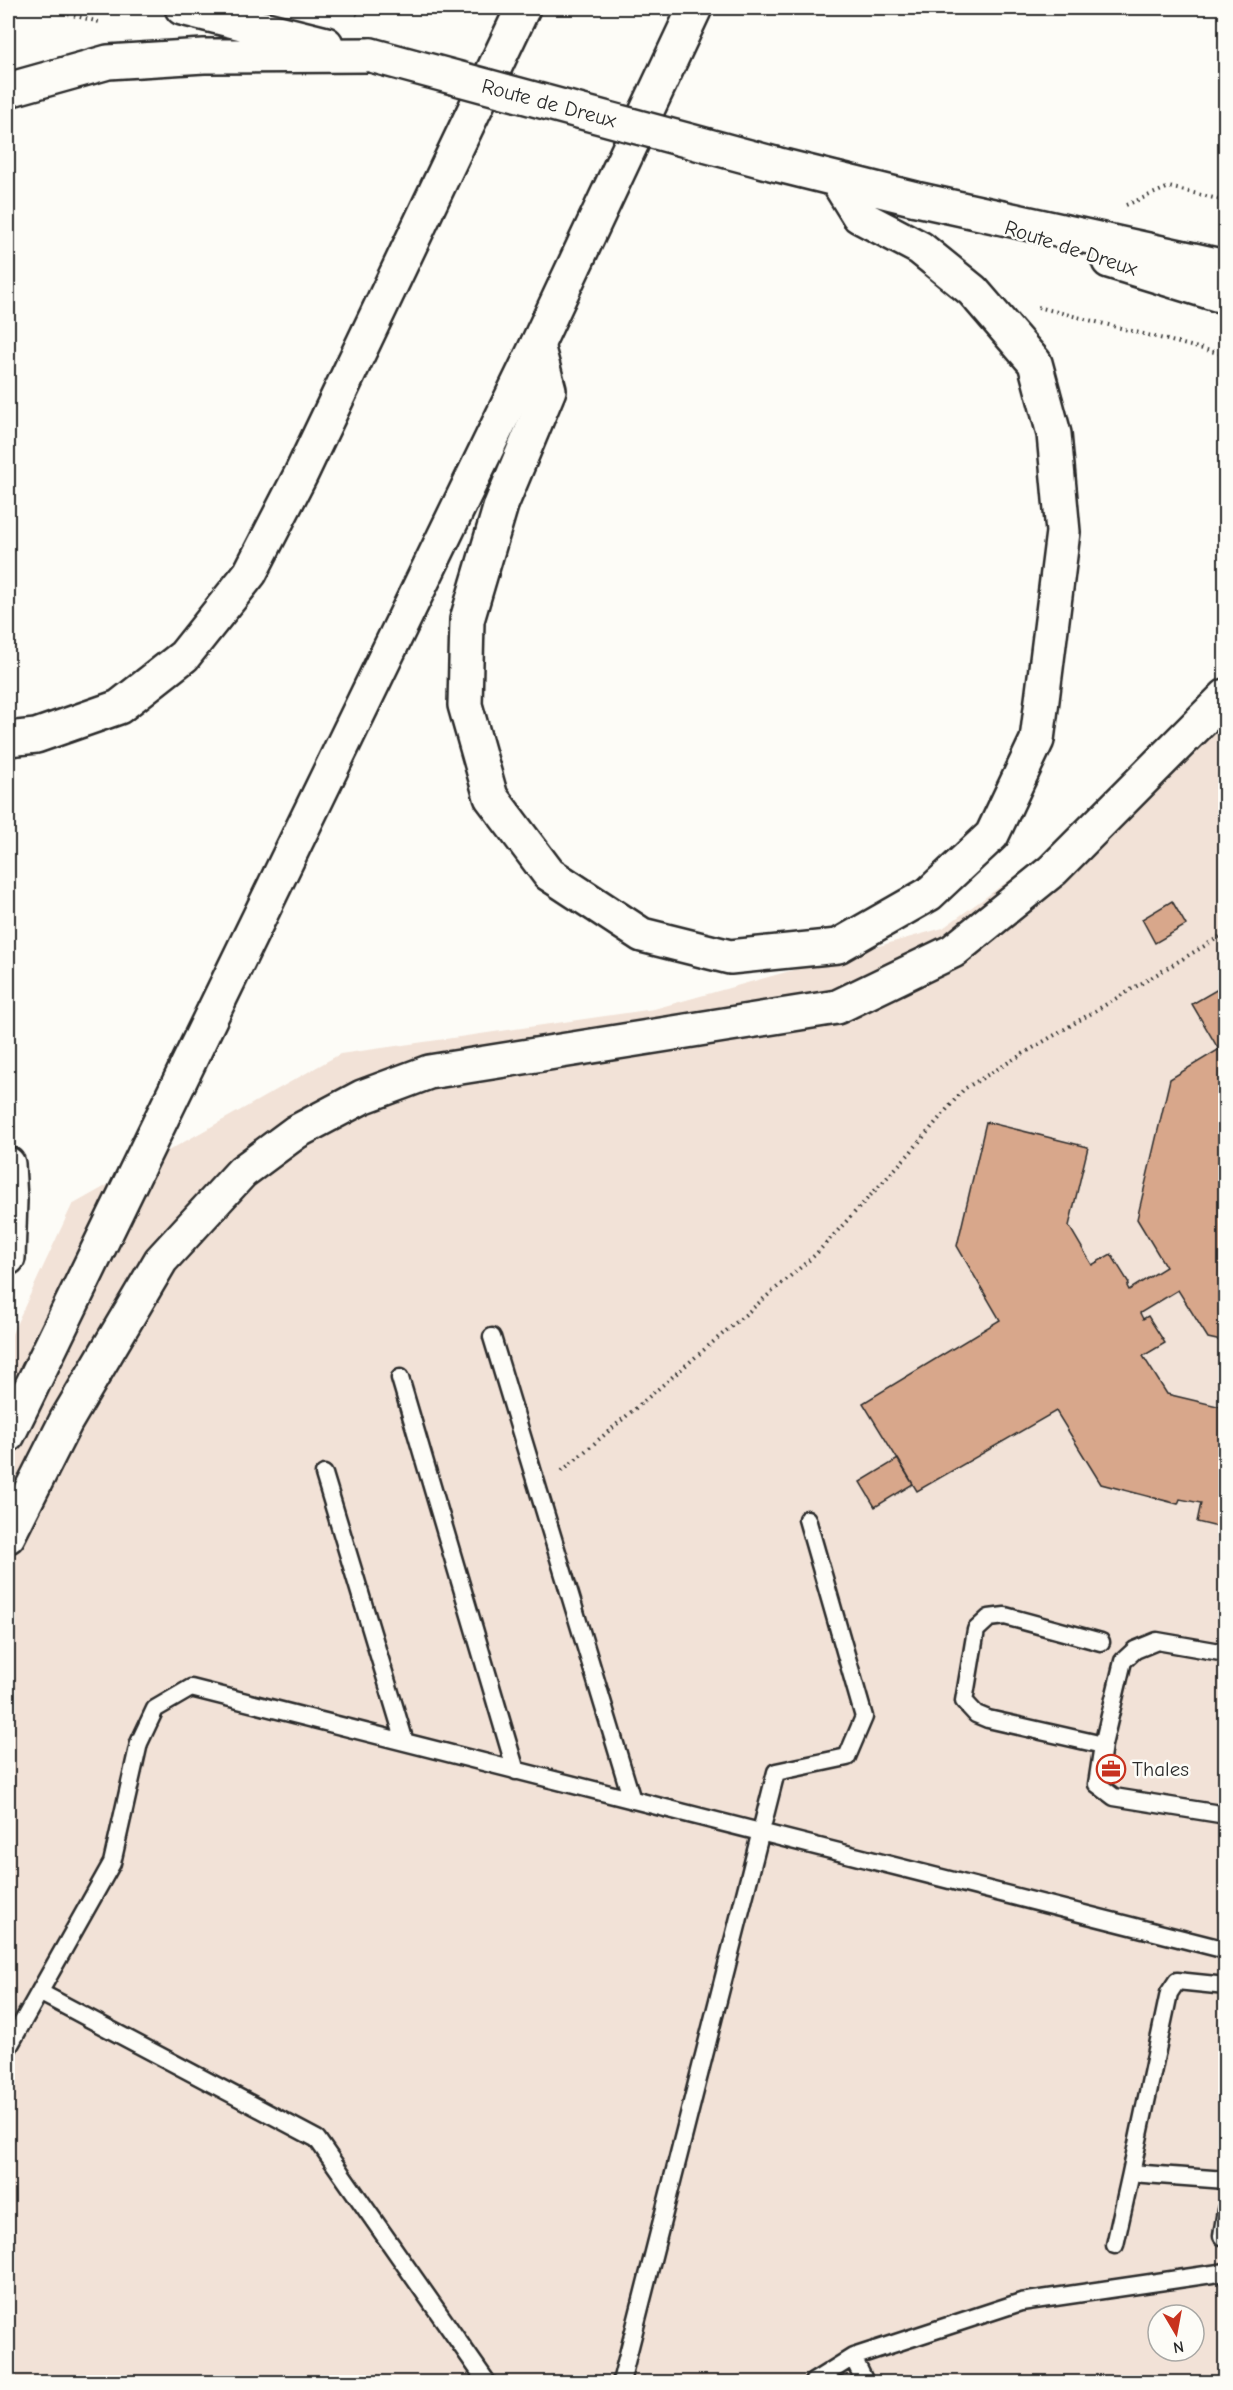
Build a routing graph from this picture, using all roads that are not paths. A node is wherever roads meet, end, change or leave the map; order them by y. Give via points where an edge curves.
1 (182, 8) edge
2 (523, 8) edge
3 (695, 8) edge
4 (371, 55) junction
5 (8, 90) edge
6 (836, 179) junction
7 (916, 199) junction
8 (1226, 267) edge
9 (1226, 297) edge
10 (537, 345) junction
11 (1226, 696) edge
12 (8, 739) edge
13 (8, 1164) edge
14 (8, 1258) edge
15 (492, 1337) dead end
16 (400, 1378) dead end
17 (8, 1435) edge
18 (324, 1474) dead end
19 (807, 1519) dead end
20 (8, 1536) edge
21 (1101, 1642) dead end
22 (1226, 1653) edge
23 (405, 1742) junction
24 (1103, 1745) junction
25 (516, 1771) junction
26 (632, 1800) junction
27 (1226, 1815) edge
28 (760, 1832) junction
29 (1226, 1950) edge
30 (1226, 1986) edge
31 (40, 1993) junction
32 (8, 2048) edge
33 (1131, 2173) junction
34 (1226, 2180) edge
35 (1226, 2210) edge
36 (1222, 2236) dead end
37 (1115, 2245) dead end
38 (1226, 2272) edge
39 (853, 2357) junction
40 (487, 2382) edge
41 (621, 2382) edge
42 (813, 2382) edge
43 (865, 2382) edge

1 - 4 main road, Route de Dreux
2 - 12 main road via 250,573 184,656 118,707 36,736
3 - 10 main road
4 - 5 main road via 204,56 108,62
4 - 6 main road, Route de Dreux, bridge
6 - 7 main road, Route de Dreux
6 - 10 main road via 859,216 920,248 973,291 1035,363 1054,434 1063,532 1037,740 992,835 929,894 838,946 730,957 642,935 549,874 491,797 465,705 467,620 501,506 549,390
7 - 8 main road, Route de Dreux
7 - 9 main road, Route de Dreux
10 - 17 main road
11 - 20 main road via 1053,870 953,951 837,1007 429,1072 362,1096 296,1132 242,1172 161,1260 66,1421
13 - 14 main road
15 - 26 lane
16 - 25 lane
18 - 23 lane
19 - 28 lane via 864,1717 847,1756 776,1772
21 - 24 lane via 1005,1616 989,1618 976,1630 964,1701 976,1714 988,1719
22 - 24 lane via 1156,1641 1135,1650 1123,1661
23 - 25 lane
23 - 31 lane via 191,1688 155,1709 139,1743 112,1863
24 - 27 lane via 1097,1784 1114,1797
25 - 26 lane
26 - 28 lane
28 - 29 lane
28 - 41 lane
30 - 33 lane via 1178,1980 1169,1993
31 - 32 lane
31 - 40 lane via 317,2139
33 - 34 lane
33 - 37 lane
35 - 36 lane
38 - 39 lane via 1021,2302
39 - 42 lane
39 - 43 lane

